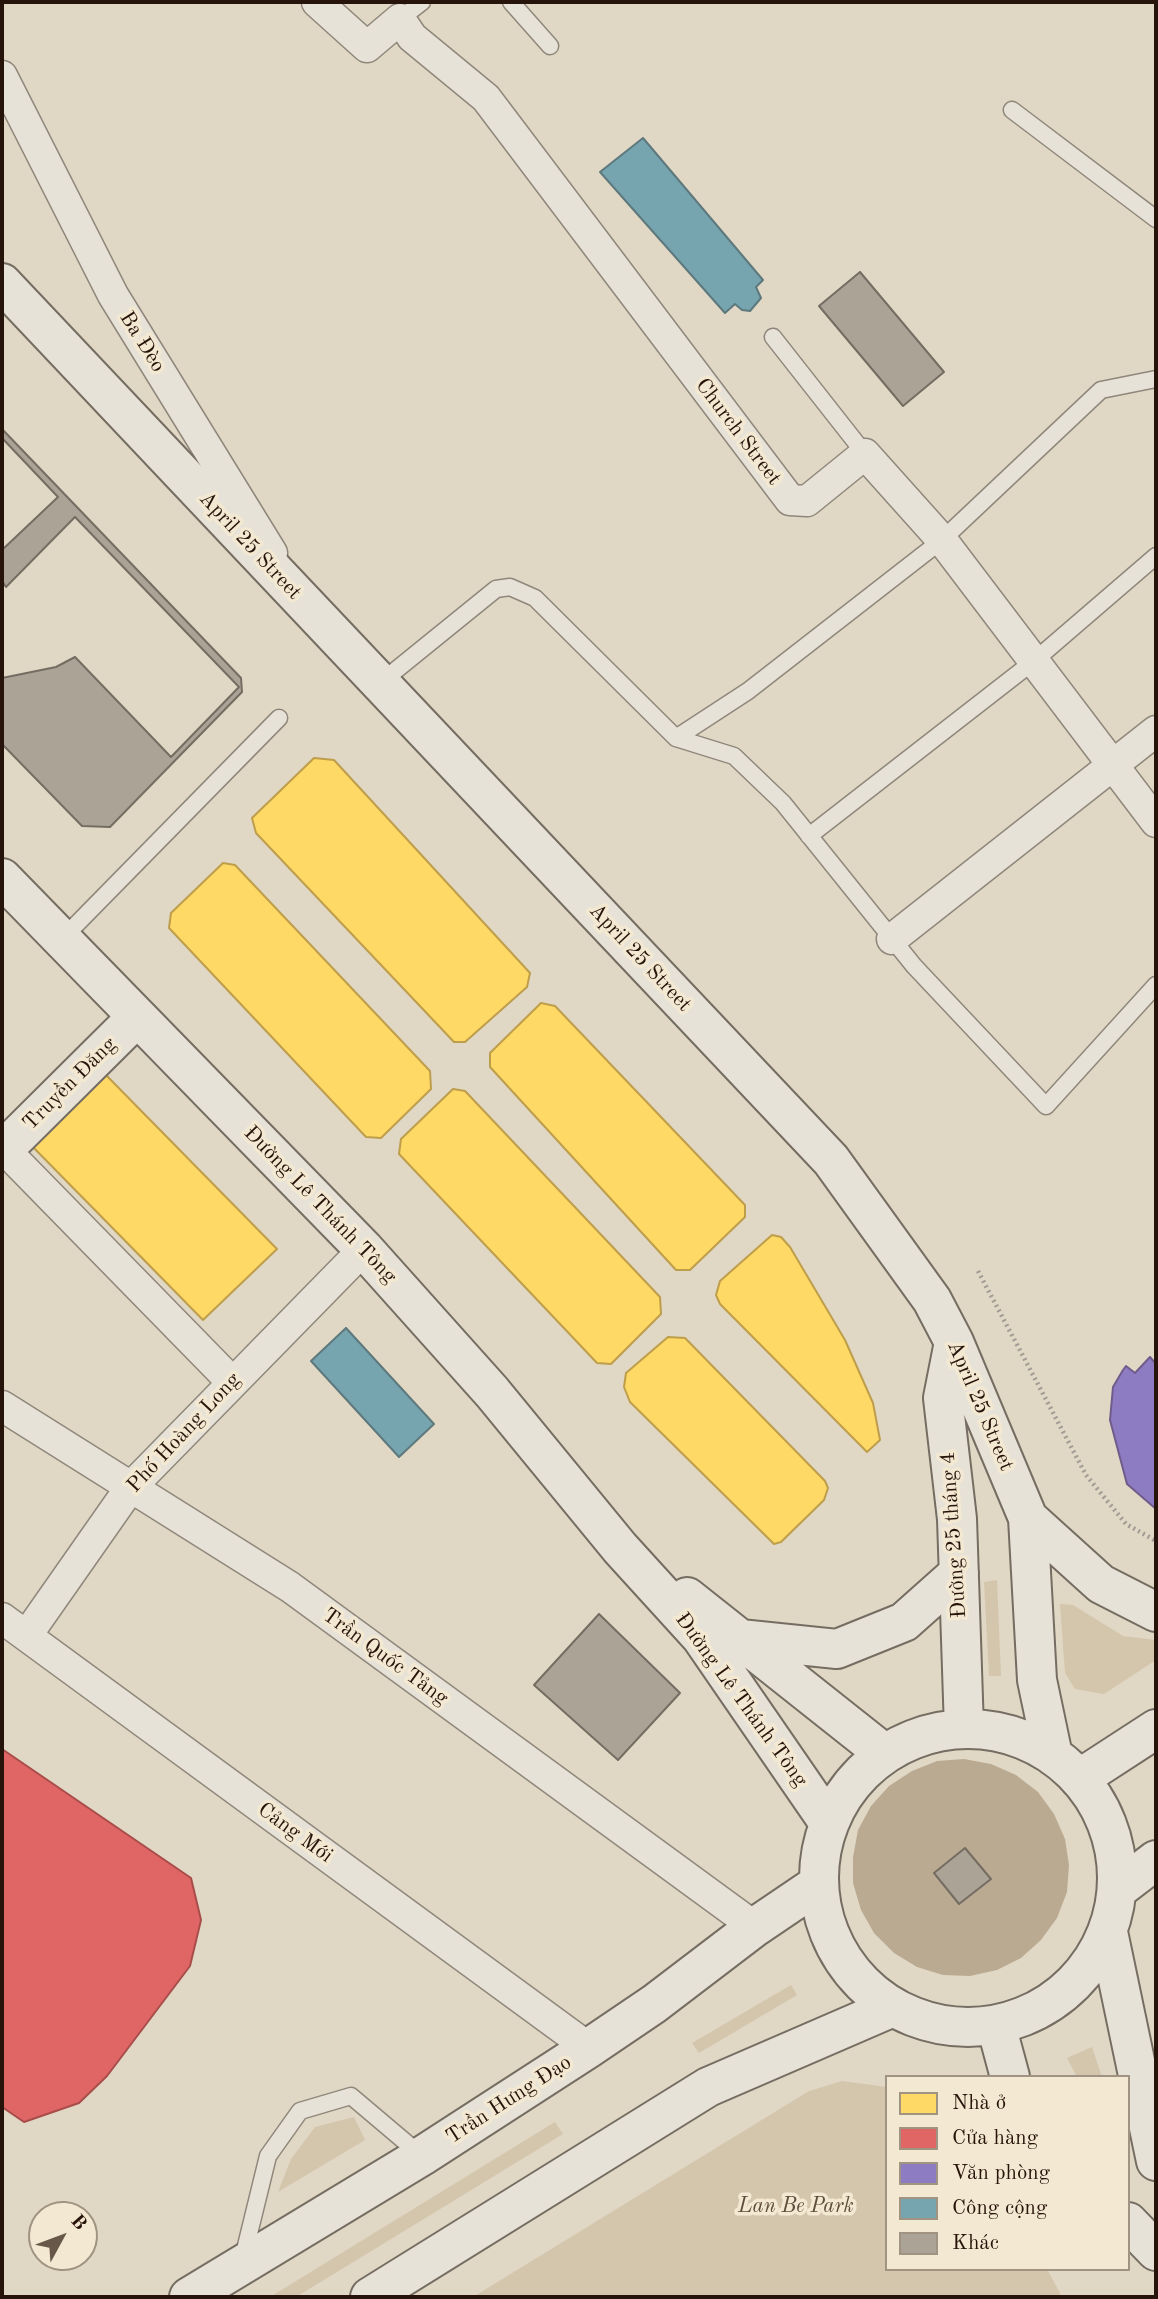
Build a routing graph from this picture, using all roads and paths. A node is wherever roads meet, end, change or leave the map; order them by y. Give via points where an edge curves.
1 (317, 2) edge
2 (511, 2) edge
3 (411, 10) edge
4 (550, 46) dead end
5 (2, 76) edge
6 (1012, 110) dead end
7 (1156, 219) edge
8 (2, 283) edge
9 (773, 337) dead end
10 (1156, 379) edge
11 (865, 454) junction
12 (942, 540) junction
13 (1156, 556) edge
14 (300, 598) junction
15 (1034, 660) junction
16 (380, 683) junction
17 (279, 718) dead end
18 (1156, 731) edge
19 (676, 738) junction
20 (1113, 765) junction
21 (1156, 822) edge
22 (809, 836) junction
23 (2, 878) edge
24 (892, 939) junction
25 (61, 940) junction
26 (1156, 985) edge
27 (137, 1017) junction
28 (3, 1150) edge
29 (365, 1249) junction
30 (978, 1271) dead end
31 (954, 1342) junction
32 (232, 1382) junction
33 (2, 1406) edge
34 (130, 1488) junction
35 (1028, 1518) junction
36 (1156, 1541) edge
37 (620, 1548) junction
38 (959, 1573) junction
39 (1156, 1612) edge
40 (2, 1618) edge
41 (27, 1635) junction
42 (740, 1639) junction
43 (964, 1729) junction
44 (1156, 1729) edge
45 (885, 1754) junction
46 (1066, 1768) junction
47 (829, 1823) junction
48 (1156, 1860) edge
49 (817, 1885) junction
50 (1117, 1890) junction
51 (755, 1927) junction
52 (1108, 1932) junction
53 (893, 2007) junction
54 (996, 2025) junction
55 (589, 2048) junction
56 (1009, 2075) edge
57 (422, 2156) junction
58 (1156, 2161) edge
59 (1130, 2224) edge
60 (1156, 2251) edge
61 (241, 2264) junction
62 (189, 2297) edge
63 (370, 2297) edge

1 - 3 street, Church Street via 367,47
2 - 4 lane
3 - 11 street, Church Street via 412,37 486,98 790,500 807,501
5 - 14 street, Ba Đèo via 113,295
6 - 7 lane
8 - 14 street, April 25 Street
9 - 11 lane
10 - 12 lane via 1101,390
11 - 12 street
12 - 15 street
12 - 19 lane via 748,691
13 - 15 lane
14 - 16 street, April 25 Street
15 - 20 street
15 - 22 lane
16 - 19 lane via 496,589 510,587 535,598
16 - 31 street, April 25 Street via 831,1160 932,1300
17 - 25 lane
18 - 20 street
19 - 22 lane via 734,756 783,803
20 - 21 street
20 - 24 street
22 - 24 lane
23 - 25 street, Đường Lê Thánh Tông
24 - 26 lane via 1046,1106
25 - 27 street, Đường Lê Thánh Tông
27 - 28 street, Truyền Đăng
27 - 29 street, Đường Lê Thánh Tông
28 - 32 street
29 - 32 street, Phố Hoàng Long
29 - 37 street, Đường Lê Thánh Tông via 492,1391
30 - 36 path via 1086,1475 1126,1524
31 - 35 street, April 25 Street
31 - 38 street, Đường 25 tháng 4 via 943,1398
32 - 34 street, Phố Hoàng Long
33 - 34 street, Trần Quốc Tảng
34 - 41 street, Phố Hoàng Long
34 - 51 street, Trần Quốc Tảng via 290,1587
35 - 39 street via 1101,1584
35 - 46 street, April 25 Street via 1037,1680
37 - 42 street, Đường Lê Thánh Tông
37 - 47 street, Đường Lê Thánh Tông via 701,1637
38 - 42 street via 904,1622 837,1650
38 - 43 street, Đường 25 tháng 4
40 - 41 street, Cảng Mới
41 - 55 street, Cảng Mới
42 - 45 street, Đường Lê Thánh Tông
43 - 45 street via 909,1741
43 - 46 street via 1025,1741
44 - 46 street
45 - 47 street via 843,1796
46 - 50 street via 1097,1804 1110,1831
47 - 49 street
48 - 50 street
49 - 51 street, Trần Hưng Đạo
49 - 53 street via 825,1919 844,1960
50 - 52 street
51 - 55 street, Trần Hưng Đạo
52 - 54 street via 1095,1958 1055,2000
52 - 58 street
53 - 54 street via 926,2021 961,2027
53 - 63 street via 708,2087
54 - 56 street
55 - 57 street, Trần Hưng Đạo
57 - 61 street, Trần Hưng Đạo
57 - 61 lane via 351,2096 300,2111 268,2156
59 - 60 street
61 - 62 street, Trần Hưng Đạo

